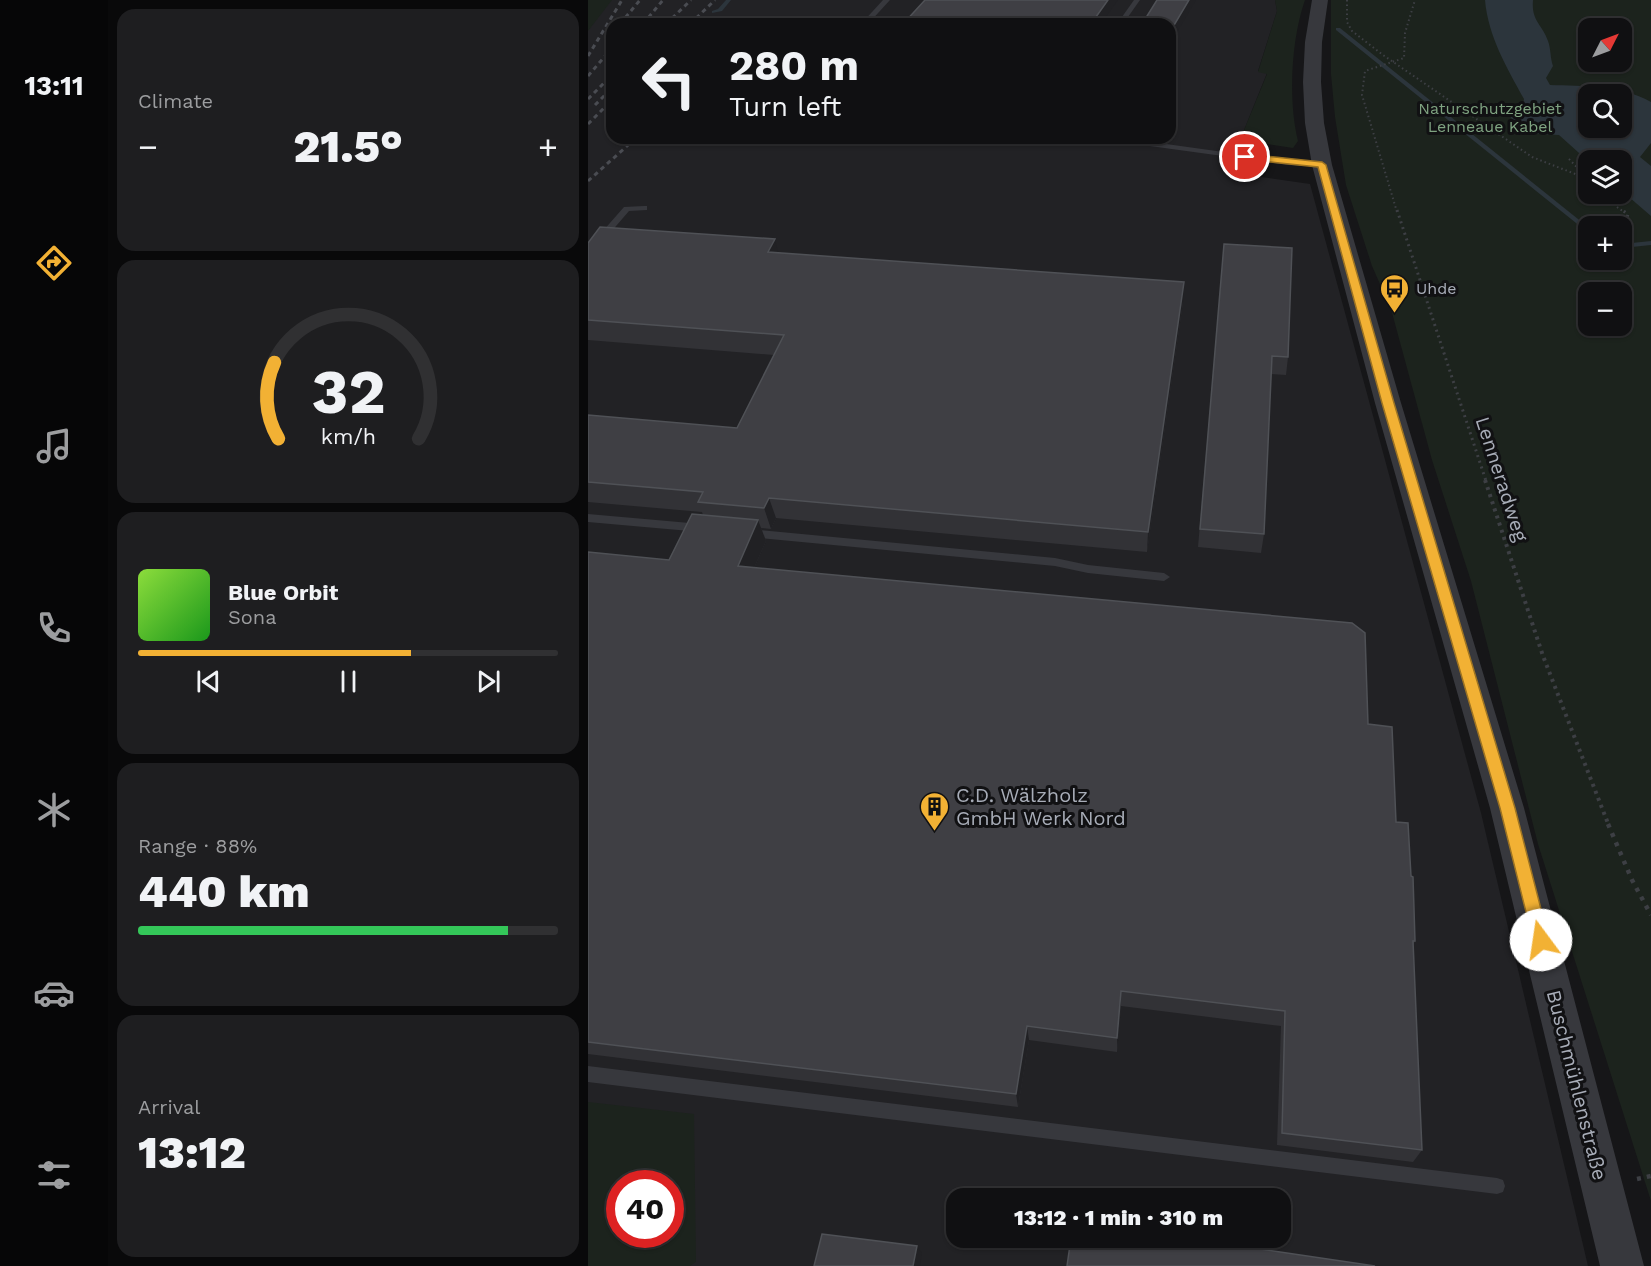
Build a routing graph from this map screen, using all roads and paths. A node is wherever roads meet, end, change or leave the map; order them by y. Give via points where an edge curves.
1 (887, 0) edge
2 (1137, 0) edge
3 (1320, 0) edge
4 (1347, 0) edge
5 (1415, 0) edge
6 (870, 18) edge
7 (1124, 18) edge
8 (1394, 63) junction
9 (1150, 144) edge
10 (1569, 159) dead end
11 (1322, 165) junction
12 (1578, 168) edge
13 (1578, 175) edge
14 (1614, 204) edge
15 (644, 208) dead end
16 (1627, 216) edge
17 (588, 253) edge
18 (588, 518) edge
19 (716, 530) edge
20 (740, 532) edge
21 (1164, 577) dead end
22 (1651, 915) edge
23 (588, 1074) edge
24 (1497, 1186) dead end
25 (1622, 1266) edge

1 - 6 lane
2 - 7 lane
3 - 11 street, Buschmühlenstraße via 1310,70
4 - 8 path via 1347,22 1352,31
5 - 8 path via 1405,33 1404,58
8 - 13 path via 1532,157
8 - 22 path, Lenneradweg via 1365,71 1362,95 1385,174 1543,656 1602,812
9 - 11 lane
10 - 12 path
11 - 25 street, Buschmühlenstraße via 1508,808
14 - 16 path
15 - 17 lane via 627,209
18 - 19 lane
20 - 21 lane via 1055,562
23 - 24 lane

